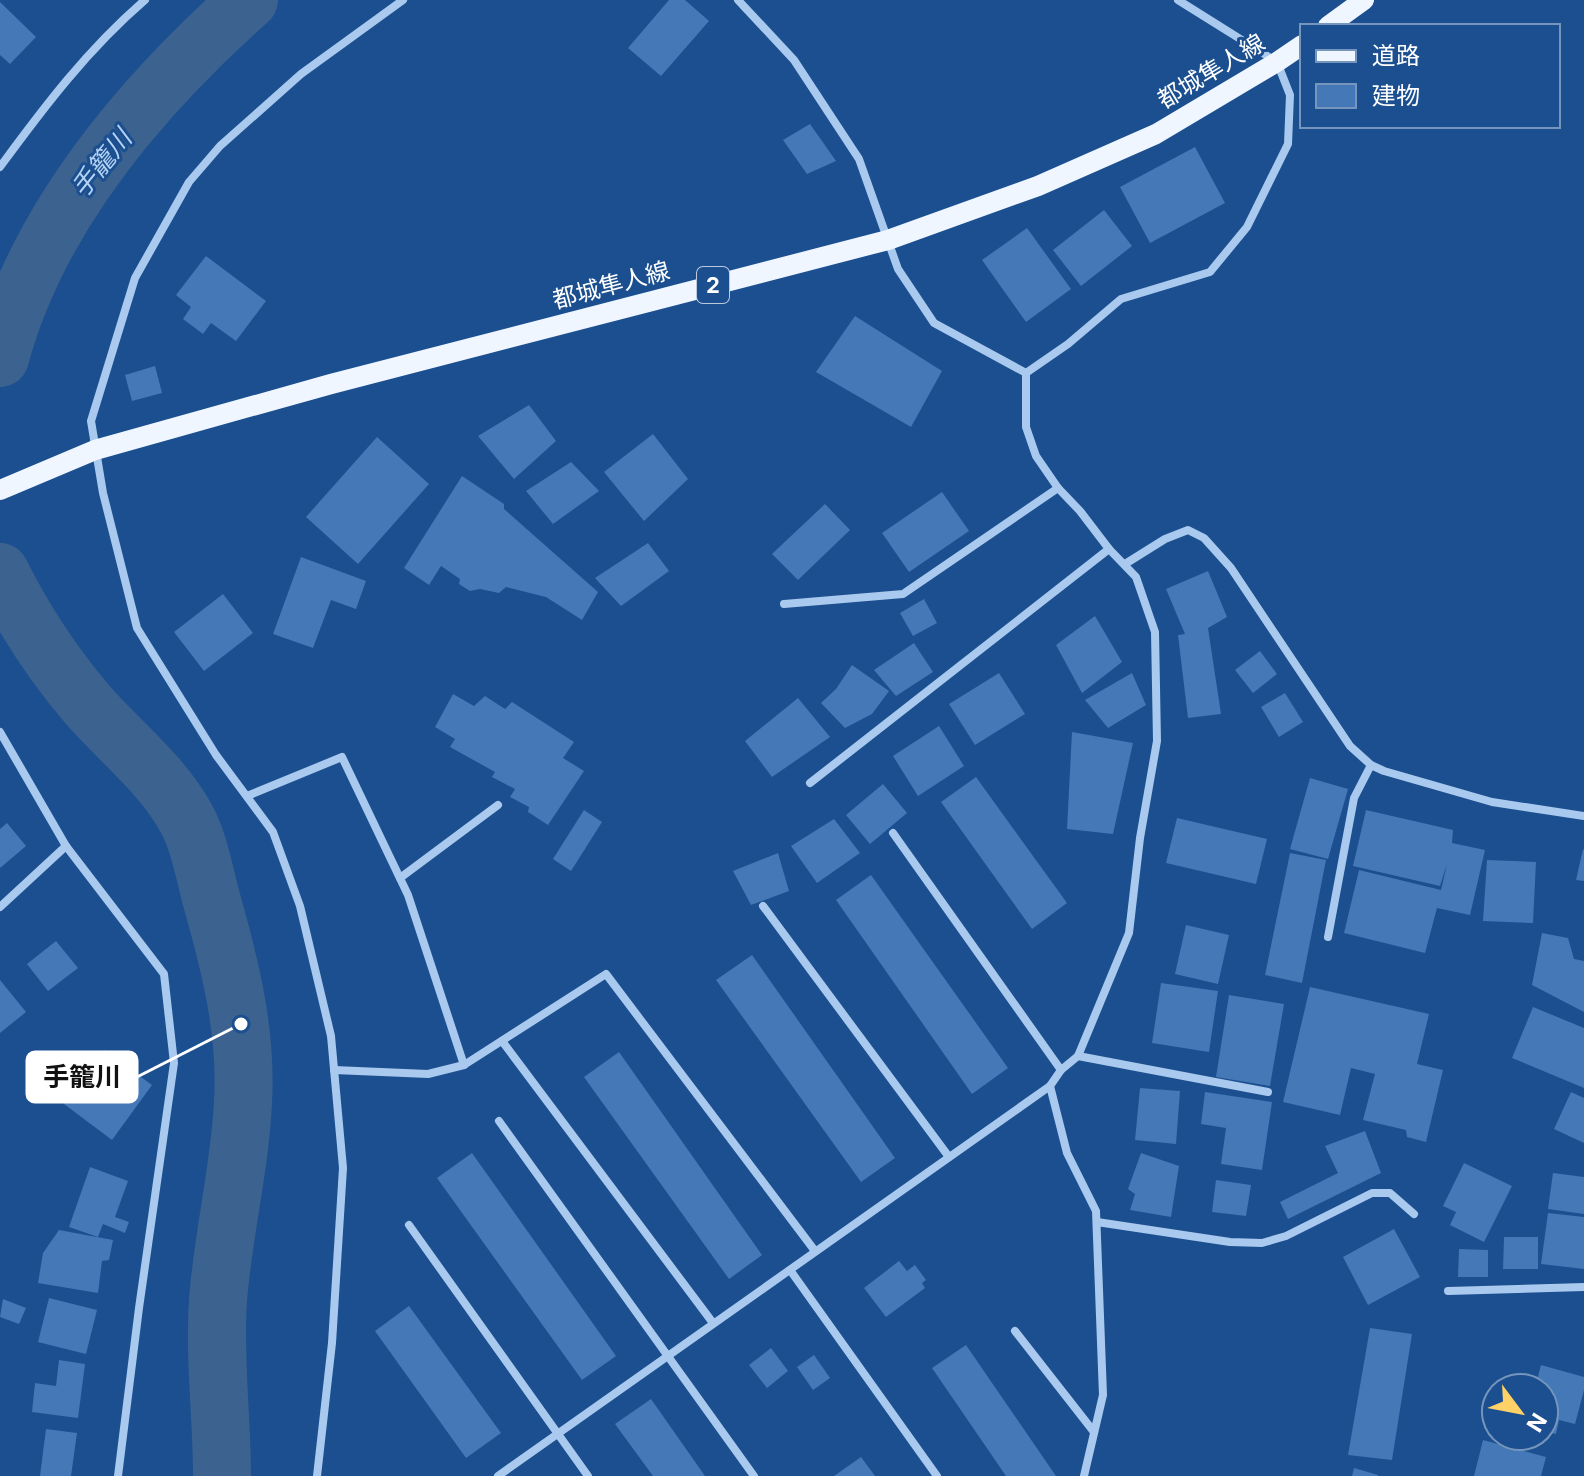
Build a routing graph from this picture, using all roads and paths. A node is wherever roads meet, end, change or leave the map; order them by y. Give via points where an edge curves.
1 (145, 0) edge
2 (403, 0) edge
3 (738, 0) edge
4 (1178, 0) edge
5 (1364, 0) edge
6 (1331, 24) edge
7 (1300, 46) edge
8 (1277, 62) junction
9 (0, 167) edge
10 (888, 240) junction
11 (1026, 373) junction
12 (95, 450) junction
13 (1058, 488) junction
14 (0, 490) edge
15 (1109, 549) junction
16 (1125, 564) junction
17 (784, 604) dead end
18 (0, 732) edge
19 (1371, 765) junction
20 (810, 783) dead end
21 (247, 796) junction
22 (498, 805) dead end
23 (1584, 816) edge
24 (893, 833) dead end
25 (66, 846) junction
26 (400, 878) junction
27 (763, 906) dead end
28 (0, 907) edge
29 (1328, 937) dead end
30 (502, 1041) junction
31 (1078, 1056) junction
32 (464, 1065) junction
33 (334, 1070) junction
34 (1061, 1070) junction
35 (1050, 1086) junction
36 (1268, 1092) dead end
37 (499, 1121) dead end
38 (949, 1157) junction
39 (1414, 1214) dead end
40 (1097, 1222) junction
41 (409, 1225) dead end
42 (815, 1251) junction
43 (790, 1270) junction
44 (1584, 1287) edge
45 (1448, 1291) dead end
46 (713, 1323) junction
47 (1015, 1331) dead end
48 (667, 1356) junction
49 (1094, 1432) junction
50 (557, 1433) junction
51 (118, 1476) edge
52 (317, 1476) edge
53 (498, 1476) edge
54 (588, 1476) edge
55 (754, 1476) edge
56 (937, 1476) edge
57 (1084, 1476) edge

1 - 9 street via 62,83
2 - 12 street via 301,74 220,146 189,182 135,278 91,421
3 - 10 street via 794,60 859,159
4 - 8 street
5 - 6 main road
7 - 8 main road, 都城隼人線 / 2
8 - 10 main road, 都城隼人線 / 2 via 1156,134 1038,186
8 - 11 street via 1290,95 1288,144 1247,227 1210,272 1121,299
10 - 11 street via 898,269 934,323
10 - 12 main road, 都城隼人線 / 2
11 - 13 street via 1026,427 1036,456
12 - 14 main road, 都城隼人線 / 2
12 - 21 street via 137,628
13 - 15 street
13 - 17 street via 903,594
15 - 16 street
15 - 20 street
16 - 19 street via 1188,530 1204,538 1231,568 1350,746
16 - 31 street via 1136,577 1155,632 1157,741 1129,933
18 - 25 street
19 - 23 street via 1492,802
19 - 29 street via 1354,798
21 - 26 street via 342,757
21 - 33 street via 273,832 300,906
22 - 26 street
24 - 34 street
25 - 28 street
25 - 51 street via 164,974 174,1063
26 - 32 street
27 - 38 street
30 - 32 street
30 - 42 street via 606,974
30 - 46 street
31 - 34 street
31 - 36 street
32 - 33 street via 428,1074
33 - 52 street via 343,1168
34 - 35 street
35 - 38 street
35 - 40 street via 1067,1153
37 - 48 street
38 - 42 street
39 - 40 street via 1390,1193 1372,1193 1262,1243
40 - 49 street via 1103,1395
41 - 50 street
42 - 43 street
43 - 46 street
43 - 56 street
44 - 45 street
46 - 48 street
47 - 49 street
48 - 50 street
48 - 55 street
49 - 57 street
50 - 53 street
50 - 54 street

